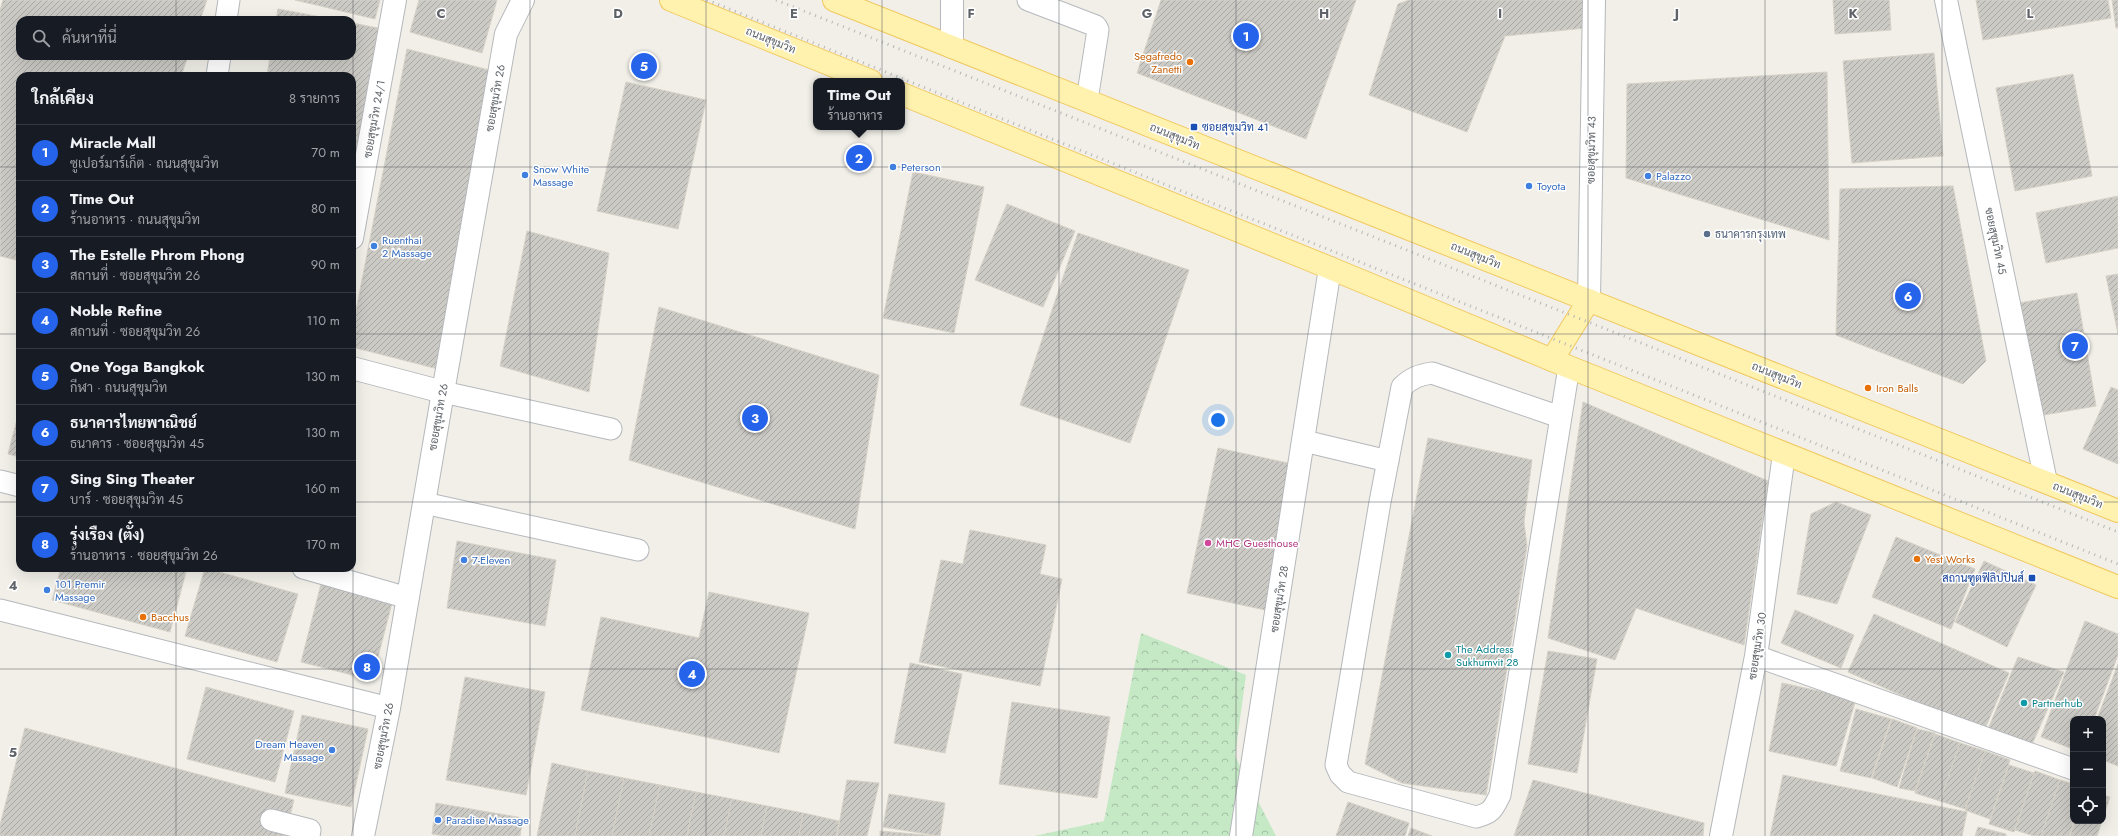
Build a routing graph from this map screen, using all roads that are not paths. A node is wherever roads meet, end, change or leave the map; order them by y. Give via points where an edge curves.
1 (229, 0) edge
2 (395, 0) edge
3 (523, 0) edge
4 (671, 0) edge
5 (834, 0) edge
6 (952, 0) edge
7 (1028, 0) edge
8 (1594, 0) edge
9 (1946, 0) edge
10 (227, 16) edge
11 (952, 47) junction
12 (219, 60) edge
13 (218, 72) edge
14 (864, 78) edge
15 (905, 95) edge
16 (1087, 100) junction
17 (356, 216) edge
18 (1330, 268) junction
19 (1589, 300) junction
20 (1560, 364) junction
21 (356, 369) edge
22 (442, 392) junction
23 (1560, 417) junction
24 (611, 429) dead end
25 (1304, 441) junction
26 (1784, 454) junction
27 (1388, 461) junction
28 (0, 481) edge
29 (2046, 482) junction
30 (16, 485) edge
31 (424, 503) junction
32 (2118, 511) edge
33 (638, 550) dead end
34 (317, 572) edge
35 (2118, 587) edge
36 (408, 598) junction
37 (0, 610) edge
38 (1756, 656) junction
39 (389, 708) junction
40 (2070, 768) edge
41 (271, 824) dead end
42 (309, 836) edge
43 (363, 836) edge
44 (1241, 836) edge
45 (1721, 836) edge

1 - 10 lane
2 - 17 street, ซอยสุขุมวิท 24/1
3 - 22 street, ซอยสุขุมวิท 26 via 506,34
4 - 14 main road, ถนนสุขุมวิท
5 - 11 main road, ถนนสุขุมวิท
6 - 11 street
7 - 16 lane via 1096,26 1098,30
8 - 19 street, ซอยสุขุมวิท 43
9 - 29 street, ซอยสุขุมวิท 45
11 - 16 main road, ถนนสุขุมวิท
12 - 13 lane
15 - 18 main road
16 - 19 main road, ถนนสุขุมวิท
18 - 20 main road
18 - 25 street, ซอยสุขุมวิท 28
19 - 20 main road
19 - 29 main road, ถนนสุขุมวิท
20 - 23 lane
20 - 26 main road
21 - 22 street
22 - 24 lane
22 - 31 street, ซอยสุขุมวิท 26
23 - 27 lane via 1432,373 1421,374 1410,379 1402,387
23 - 27 lane via 1500,795 1488,814 1476,817 1348,782 1336,765
25 - 27 lane
25 - 44 street, ซอยสุขุมวิท 28
26 - 35 main road
26 - 38 street, ซอยสุขุมวิท 30
28 - 30 lane
29 - 32 main road, ถนนสุขุมวิท
31 - 33 lane
31 - 36 street, ซอยสุขุมวิท 26
34 - 36 lane
36 - 39 street, ซอยสุขุมวิท 26
37 - 39 lane
38 - 40 lane
38 - 45 street, ซอยสุขุมวิท 30
39 - 43 street, ซอยสุขุมวิท 26
41 - 42 lane via 310,830

